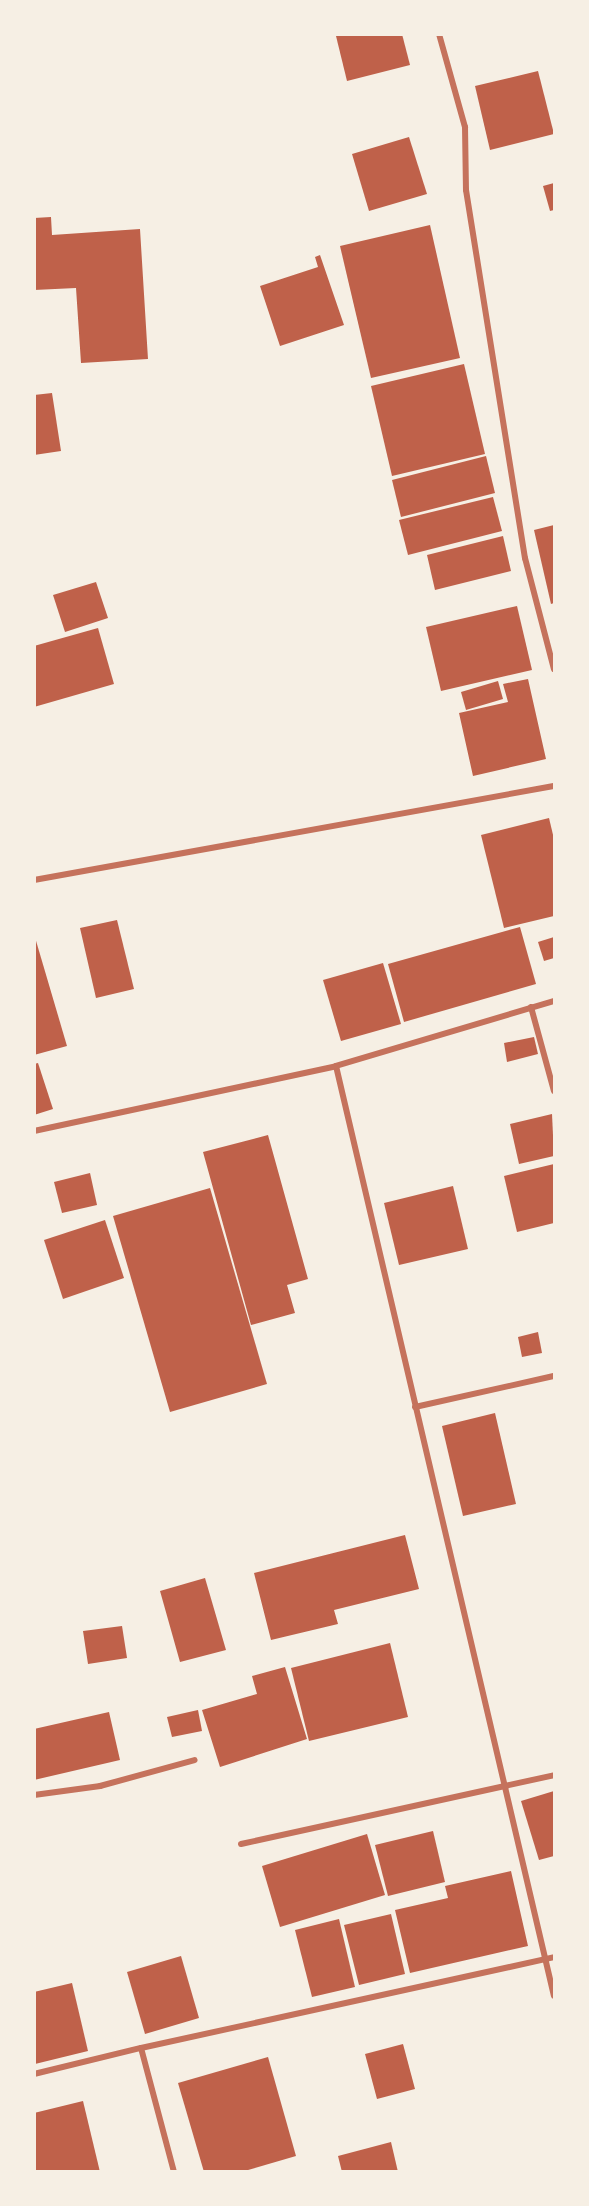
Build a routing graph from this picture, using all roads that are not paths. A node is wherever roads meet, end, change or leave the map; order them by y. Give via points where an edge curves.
1 (439, 34) edge
2 (555, 669) edge
3 (555, 786) edge
4 (34, 880) edge
5 (555, 1001) edge
6 (531, 1007) junction
7 (336, 1066) junction
8 (555, 1091) edge
9 (34, 1131) edge
10 (555, 1376) edge
11 (415, 1407) junction
12 (195, 1760) dead end
13 (555, 1775) edge
14 (504, 1787) junction
15 (34, 1795) edge
16 (241, 1844) dead end
17 (555, 1957) edge
18 (546, 1959) junction
19 (555, 1996) edge
20 (141, 2048) junction
21 (34, 2074) edge
22 (174, 2172) edge

1 - 2 street via 465,127 466,190 525,558
3 - 4 street
5 - 6 street
6 - 7 street
6 - 8 street
7 - 9 street
7 - 11 street
10 - 11 street
11 - 14 street
12 - 15 street via 100,1786
13 - 14 street
14 - 16 street
14 - 18 street
17 - 18 street
18 - 19 street
18 - 20 street
20 - 21 street
20 - 22 street

